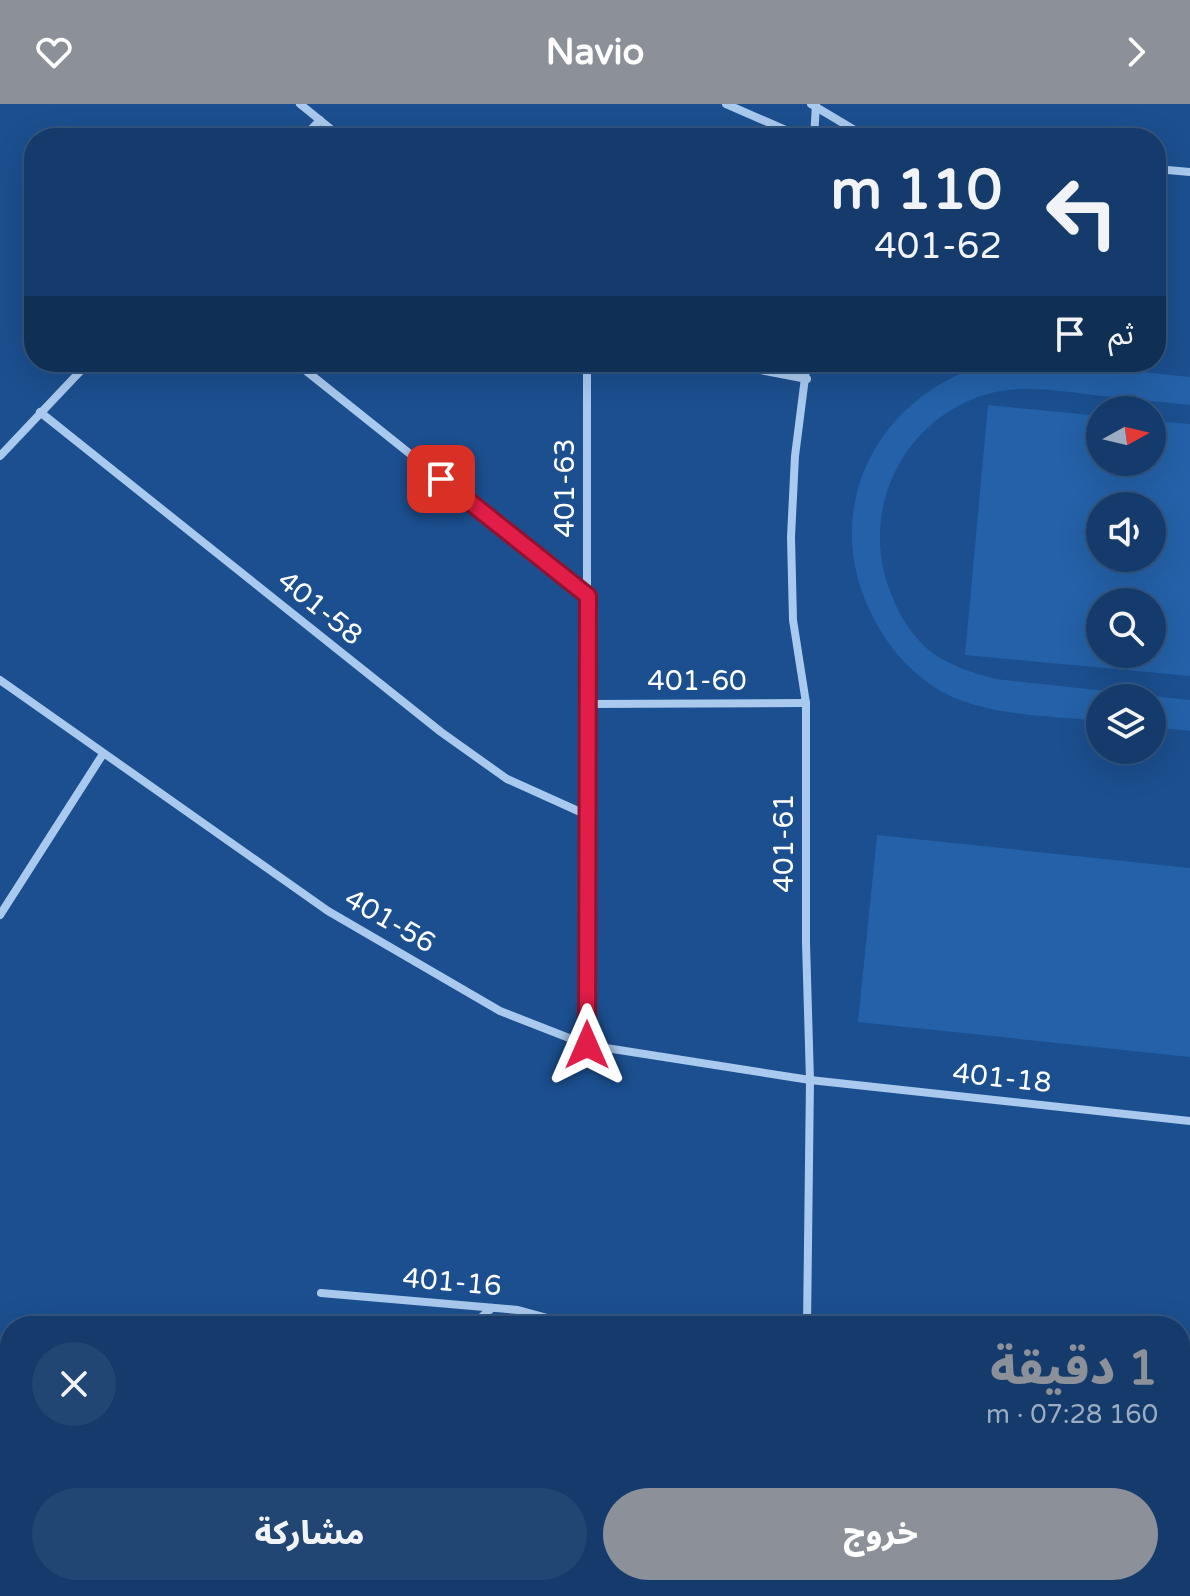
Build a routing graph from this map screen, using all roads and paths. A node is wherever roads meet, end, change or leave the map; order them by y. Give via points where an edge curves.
1 (300, 104) edge
2 (726, 104) edge
3 (814, 105) edge
4 (320, 120) junction
5 (312, 128) edge
6 (330, 128) edge
7 (781, 128) edge
8 (814, 128) edge
9 (852, 128) edge
10 (1166, 170) edge
11 (1190, 172) edge
12 (79, 372) edge
13 (308, 372) edge
14 (587, 372) edge
15 (770, 372) edge
16 (807, 372) edge
17 (807, 379) junction
18 (40, 412) junction
19 (0, 456) edge
20 (588, 596) junction
21 (0, 680) edge
22 (806, 703) junction
23 (587, 704) junction
24 (103, 754) junction
25 (587, 815) junction
26 (0, 915) edge
27 (587, 1045) junction
28 (810, 1080) junction
29 (1190, 1121) edge
30 (321, 1293) dead end
31 (492, 1308) junction
32 (483, 1316) edge
33 (540, 1316) edge
34 (807, 1316) edge

1 - 4 street
2 - 7 street
3 - 8 street
3 - 9 street
4 - 5 street
4 - 6 street
10 - 11 street
12 - 18 street
13 - 20 street
14 - 20 street, 401-63
15 - 17 street
16 - 17 street, 401-61
17 - 22 street, 401-61 via 795,456 791,537 793,620
18 - 19 street
18 - 25 street, 401-58 via 441,732 507,779
20 - 23 street, 401-63
21 - 24 street, 401-56
22 - 23 street, 401-60
22 - 28 street, 401-61
23 - 25 street, 401-63
24 - 26 street
24 - 27 street, 401-56 via 328,911 500,1011
25 - 27 street, 401-63
27 - 28 street, 401-56
28 - 29 street, 401-18
28 - 34 street, 401-61
30 - 31 street, 401-16
31 - 32 street
31 - 33 street, 401-16

